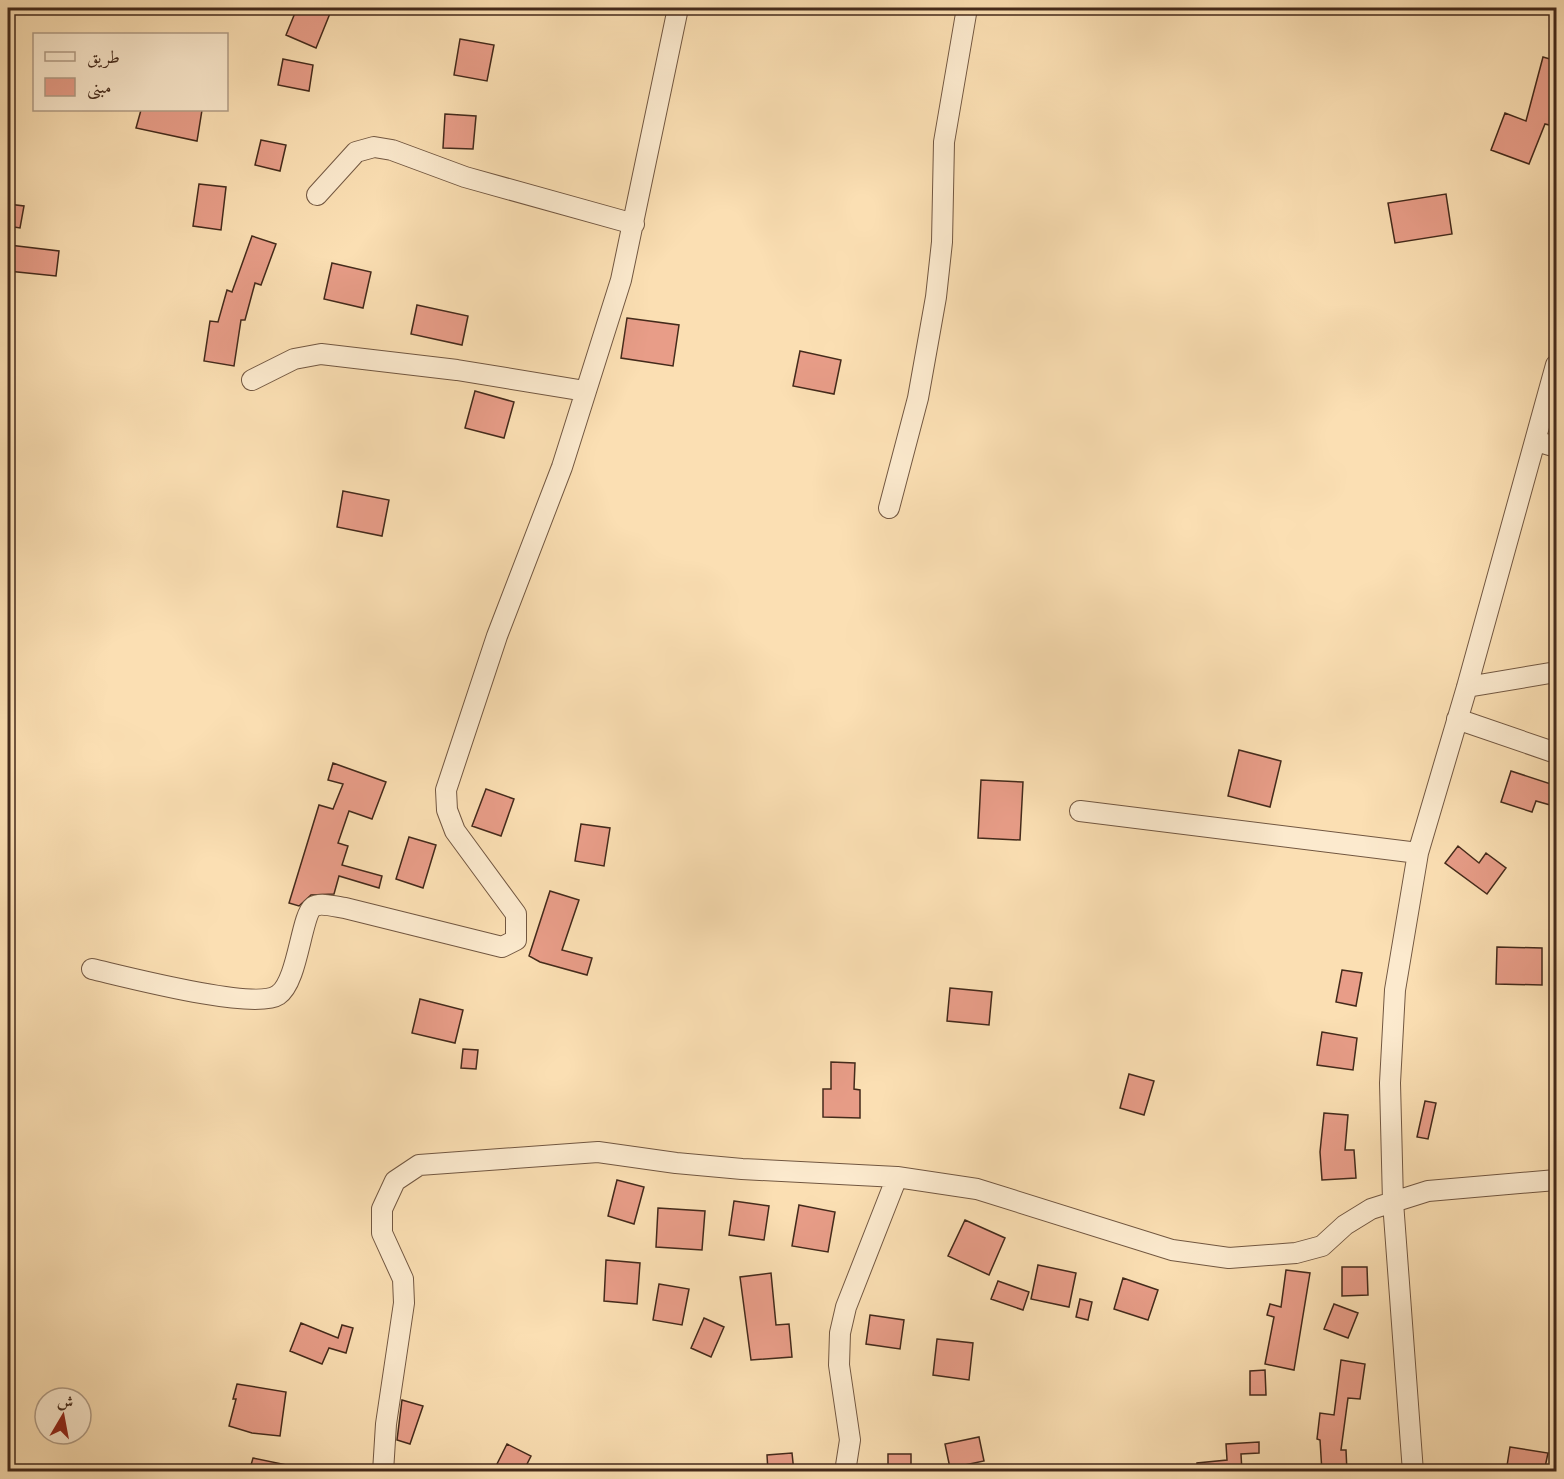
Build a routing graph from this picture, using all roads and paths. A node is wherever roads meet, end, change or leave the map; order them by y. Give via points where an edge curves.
1 (678, 8) edge
2 (967, 8) edge
3 (317, 195) dead end
4 (634, 224) junction
5 (1557, 365) edge
6 (252, 380) dead end
7 (585, 391) junction
8 (1536, 441) junction
9 (1557, 447) edge
10 (889, 508) dead end
11 (1557, 672) edge
12 (1467, 687) junction
13 (1457, 719) junction
14 (1557, 753) edge
15 (1080, 811) dead end
16 (1418, 853) junction
17 (92, 969) dead end
18 (897, 1177) junction
19 (1557, 1180) edge
20 (1393, 1202) junction
21 (383, 1472) edge
22 (845, 1472) edge
23 (1413, 1472) edge

1 - 4 street
2 - 10 street via 944,142 942,242 936,297 918,398
3 - 4 street via 356,152 374,147
4 - 7 street via 621,280
5 - 8 street
6 - 7 street via 294,359 321,354 436,367
7 - 17 street via 562,467 496,636 446,790 447,810 455,831 516,914 516,940 502,947 345,908 318,905 306,916 302,942 288,981 279,995 266,1000 215,995
8 - 9 street
8 - 12 street
11 - 12 street
12 - 13 street
13 - 14 street
13 - 16 street
15 - 16 street
16 - 20 street via 1395,990 1390,1083
18 - 20 street via 977,1189 1172,1250 1229,1258 1296,1253 1322,1246 1345,1225 1371,1209
18 - 21 street via 731,1168 598,1152 419,1165 395,1181 382,1209 382,1233 403,1278 404,1303
18 - 22 street via 846,1307 840,1333 839,1365 850,1440
19 - 20 street via 1428,1191
20 - 23 street

